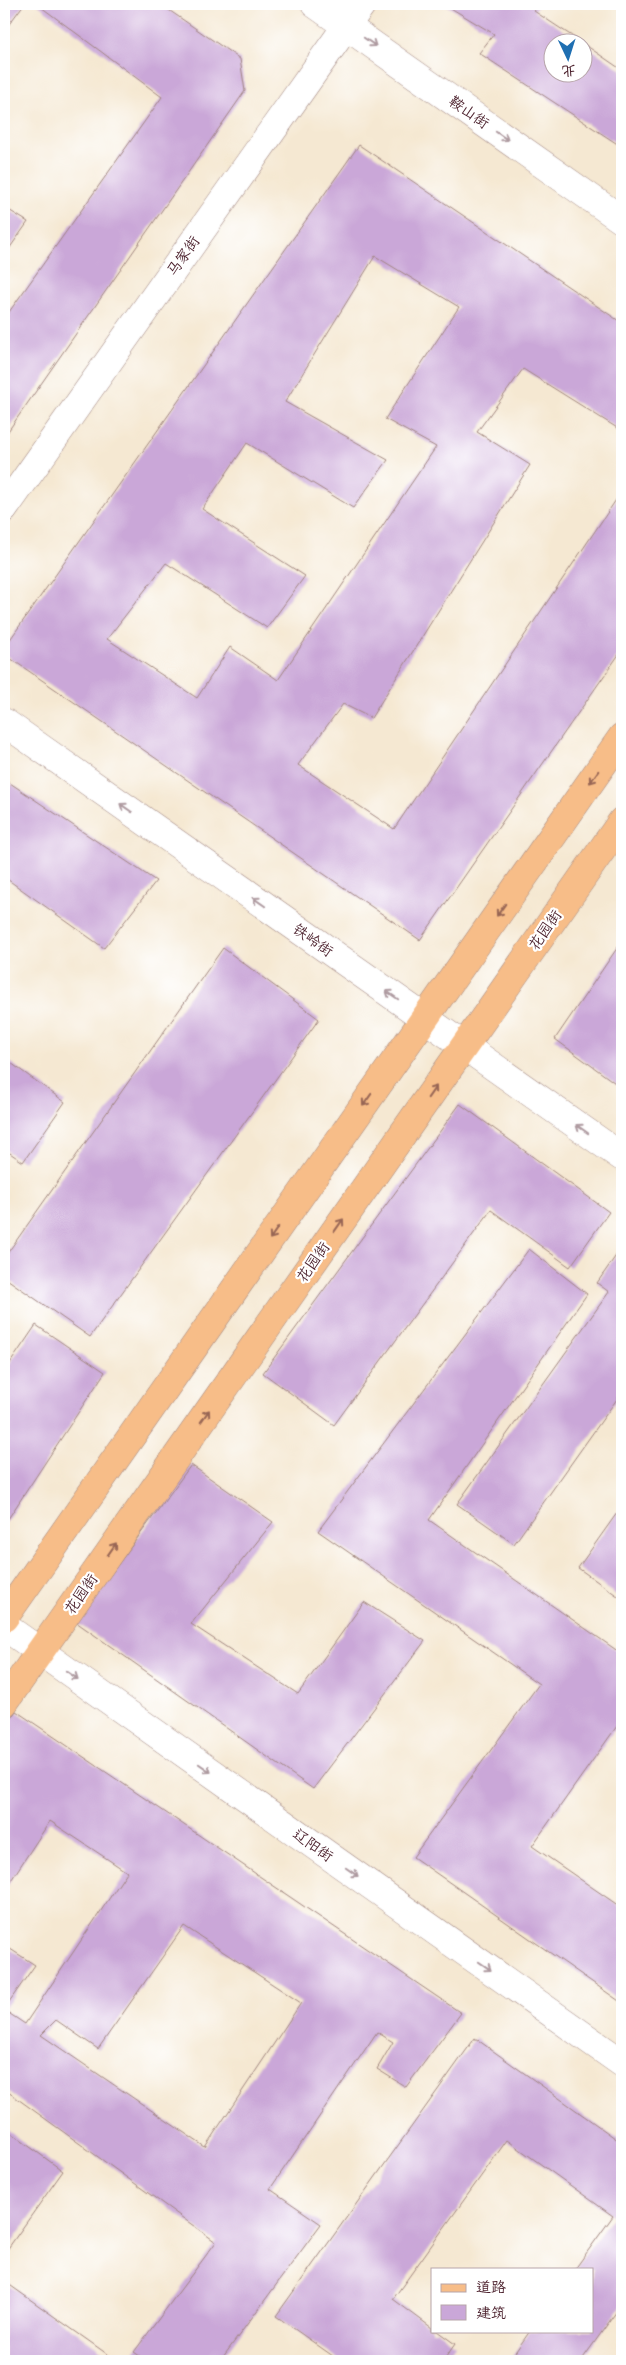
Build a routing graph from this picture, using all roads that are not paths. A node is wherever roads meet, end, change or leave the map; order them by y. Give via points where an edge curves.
1 (315, 4) edge
2 (362, 4) edge
3 (347, 26) junction
4 (622, 220) edge
5 (4, 508) edge
6 (4, 722) edge
7 (622, 737) edge
8 (622, 821) edge
9 (425, 1018) junction
10 (464, 1046) junction
11 (622, 1157) edge
12 (4, 1618) edge
13 (4, 1626) edge
14 (40, 1652) junction
15 (4, 1703) edge
16 (622, 2063) edge

1 - 3 street, 鞍山街
2 - 3 street, 马家街
3 -> 4 street, 鞍山街
3 - 5 street, 马家街
9 -> 6 street, 铁岭街
7 -> 9 main road
8 - 10 main road, 花园街
9 - 10 street, 铁岭街
9 -> 12 main road
11 -> 10 street, 铁岭街
14 -> 10 main road, 花园街
13 - 14 street, 辽阳街
14 - 15 main road, 花园街
14 -> 16 street, 辽阳街

